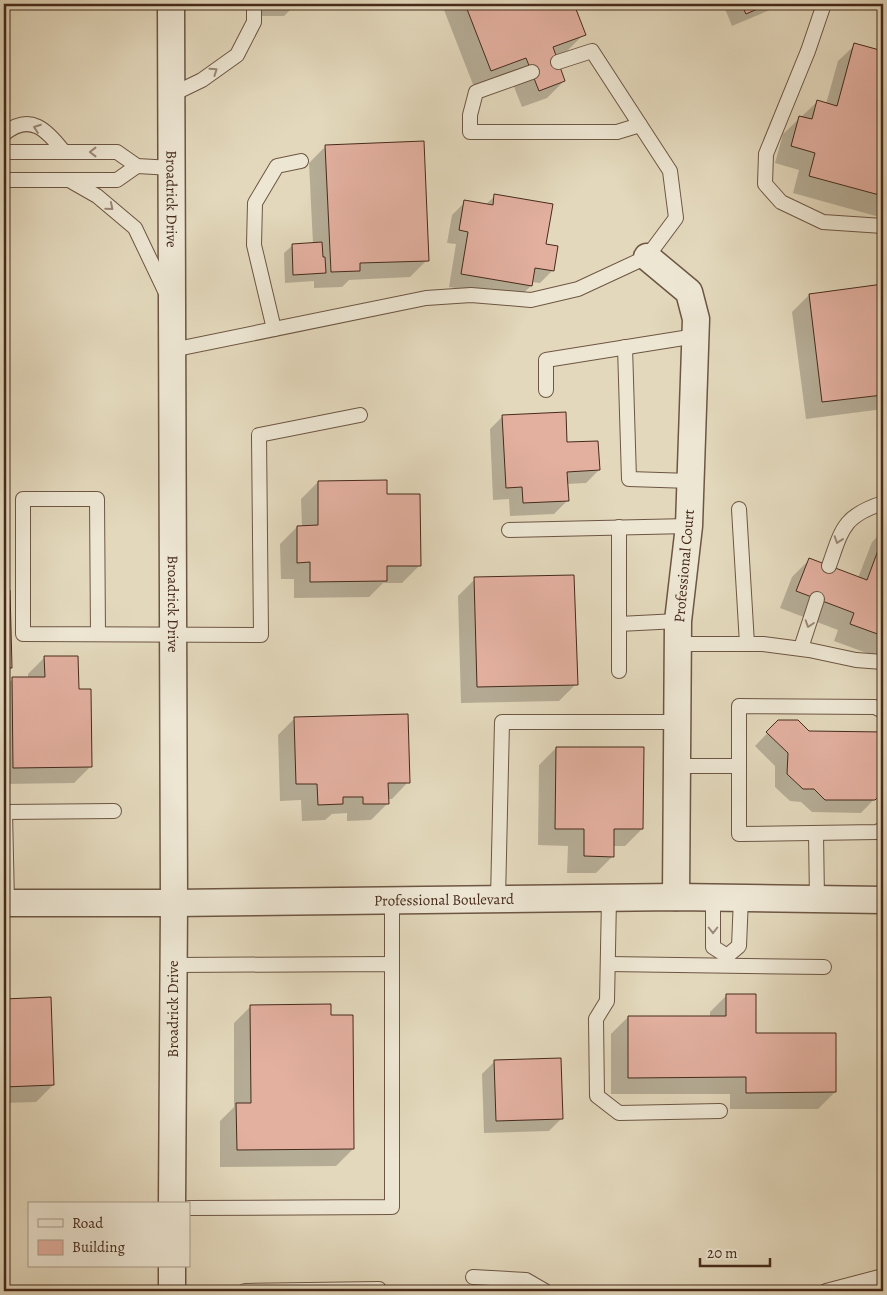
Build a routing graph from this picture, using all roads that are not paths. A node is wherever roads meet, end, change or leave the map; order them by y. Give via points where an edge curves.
1 (171, 4) edge
2 (254, 4) edge
3 (824, 4) edge
4 (558, 62) dead end
5 (532, 72) dead end
6 (171, 95) junction
7 (640, 125) junction
8 (4, 134) edge
9 (4, 152) edge
10 (64, 152) junction
11 (301, 161) dead end
12 (137, 166) junction
13 (172, 168) junction
14 (4, 180) edge
15 (69, 180) junction
16 (883, 226) edge
17 (647, 257) junction
18 (172, 307) junction
19 (274, 329) junction
20 (696, 336) junction
21 (625, 347) junction
22 (172, 350) junction
23 (546, 390) dead end
24 (360, 415) dead end
25 (691, 482) junction
26 (883, 502) edge
27 (738, 509) dead end
28 (689, 526) junction
29 (619, 527) junction
30 (510, 530) dead end
31 (829, 566) dead end
32 (817, 599) dead end
33 (619, 624) junction
34 (678, 632) junction
35 (98, 634) junction
36 (173, 635) junction
37 (747, 644) junction
38 (801, 648) junction
39 (883, 662) edge
40 (619, 671) dead end
41 (883, 711) edge
42 (677, 722) junction
43 (677, 766) junction
44 (740, 766) junction
45 (114, 811) dead end
46 (883, 829) edge
47 (816, 833) junction
48 (676, 897) junction
49 (609, 898) junction
50 (713, 898) junction
51 (741, 898) junction
52 (498, 899) junction
53 (817, 899) junction
54 (883, 900) edge
55 (392, 901) junction
56 (6, 903) edge
57 (174, 903) junction
58 (727, 961) junction
59 (392, 964) junction
60 (608, 964) junction
61 (174, 966) junction
62 (824, 967) dead end
63 (720, 1111) dead end
64 (172, 1202) edge
65 (190, 1208) edge
66 (172, 1268) edge
67 (883, 1276) edge
68 (473, 1277) dead end
69 (379, 1289) dead end
70 (842, 1289) edge
71 (172, 1291) edge
72 (245, 1291) edge
73 (252, 1291) edge
74 (545, 1291) edge
75 (826, 1291) edge

1 - 6 street, Broadrick Drive
6 -> 2 lane via 202,80 237,55 254,22
3 - 16 lane via 766,154 765,184 781,202 823,222
4 - 7 lane via 592,51
5 - 7 lane via 476,92 470,115 470,132 617,132
6 - 13 street, Broadrick Drive
7 - 17 lane via 670,172 676,218
10 -> 8 lane via 41,127 14,126
9 - 10 lane
12 -> 10 lane via 117,152
11 - 19 lane via 276,166 255,203 254,245
12 - 13 lane
12 - 15 lane via 117,180
13 - 18 street, Broadrick Drive
14 - 15 lane
15 -> 18 lane via 97,196 135,228
17 - 19 lane via 578,289 531,300 472,296 426,298
17 - 20 street, Professional Court via 689,292 696,319
18 - 22 street, Broadrick Drive
19 - 22 lane
20 - 21 lane
20 - 25 street, Professional Court
21 - 23 lane via 546,360
21 - 25 lane via 629,479
22 - 36 street, Broadrick Drive
24 - 36 lane via 258,435 261,635
25 - 28 street, Professional Court
26 -> 31 lane via 852,517 841,531
27 - 37 lane
28 - 29 lane
28 - 34 street, Professional Court
29 - 30 lane
29 - 33 lane
32 -> 38 lane
33 - 34 lane
33 - 40 lane
34 - 37 lane
34 - 42 street, Professional Court
35 - 35 lane via 23,634 23,499 97,499
35 - 36 lane
36 - 57 street, Broadrick Drive
37 - 38 lane
38 - 39 lane via 856,660
41 - 44 lane via 875,707 738,706
42 - 43 street, Professional Court
42 - 52 lane via 502,722
43 - 44 lane
43 - 48 street, Professional Court
44 - 47 lane via 740,834
45 - 56 lane via 5,812
46 - 47 lane via 877,832
47 - 53 lane
48 - 49 street, Professional Boulevard
48 - 50 street, Professional Boulevard
49 - 52 street, Professional Boulevard
49 - 60 lane
50 - 51 street, Professional Boulevard
50 -> 58 lane via 713,947
51 - 53 street, Professional Boulevard
51 - 58 lane via 740,946
52 - 55 street, Professional Boulevard
53 - 54 street, Professional Boulevard
55 - 57 street, Professional Boulevard
55 - 59 lane
56 - 57 street, Professional Boulevard
57 - 61 street, Broadrick Drive
58 - 60 lane
58 - 62 lane
59 - 61 lane
59 - 65 lane via 392,1207
60 - 63 lane via 607,1001 596,1019 597,1096 620,1113
61 - 64 street, Broadrick Drive
66 - 71 street
67 - 70 lane
68 - 74 lane via 526,1280
69 - 73 lane
70 - 75 lane
72 - 73 lane

